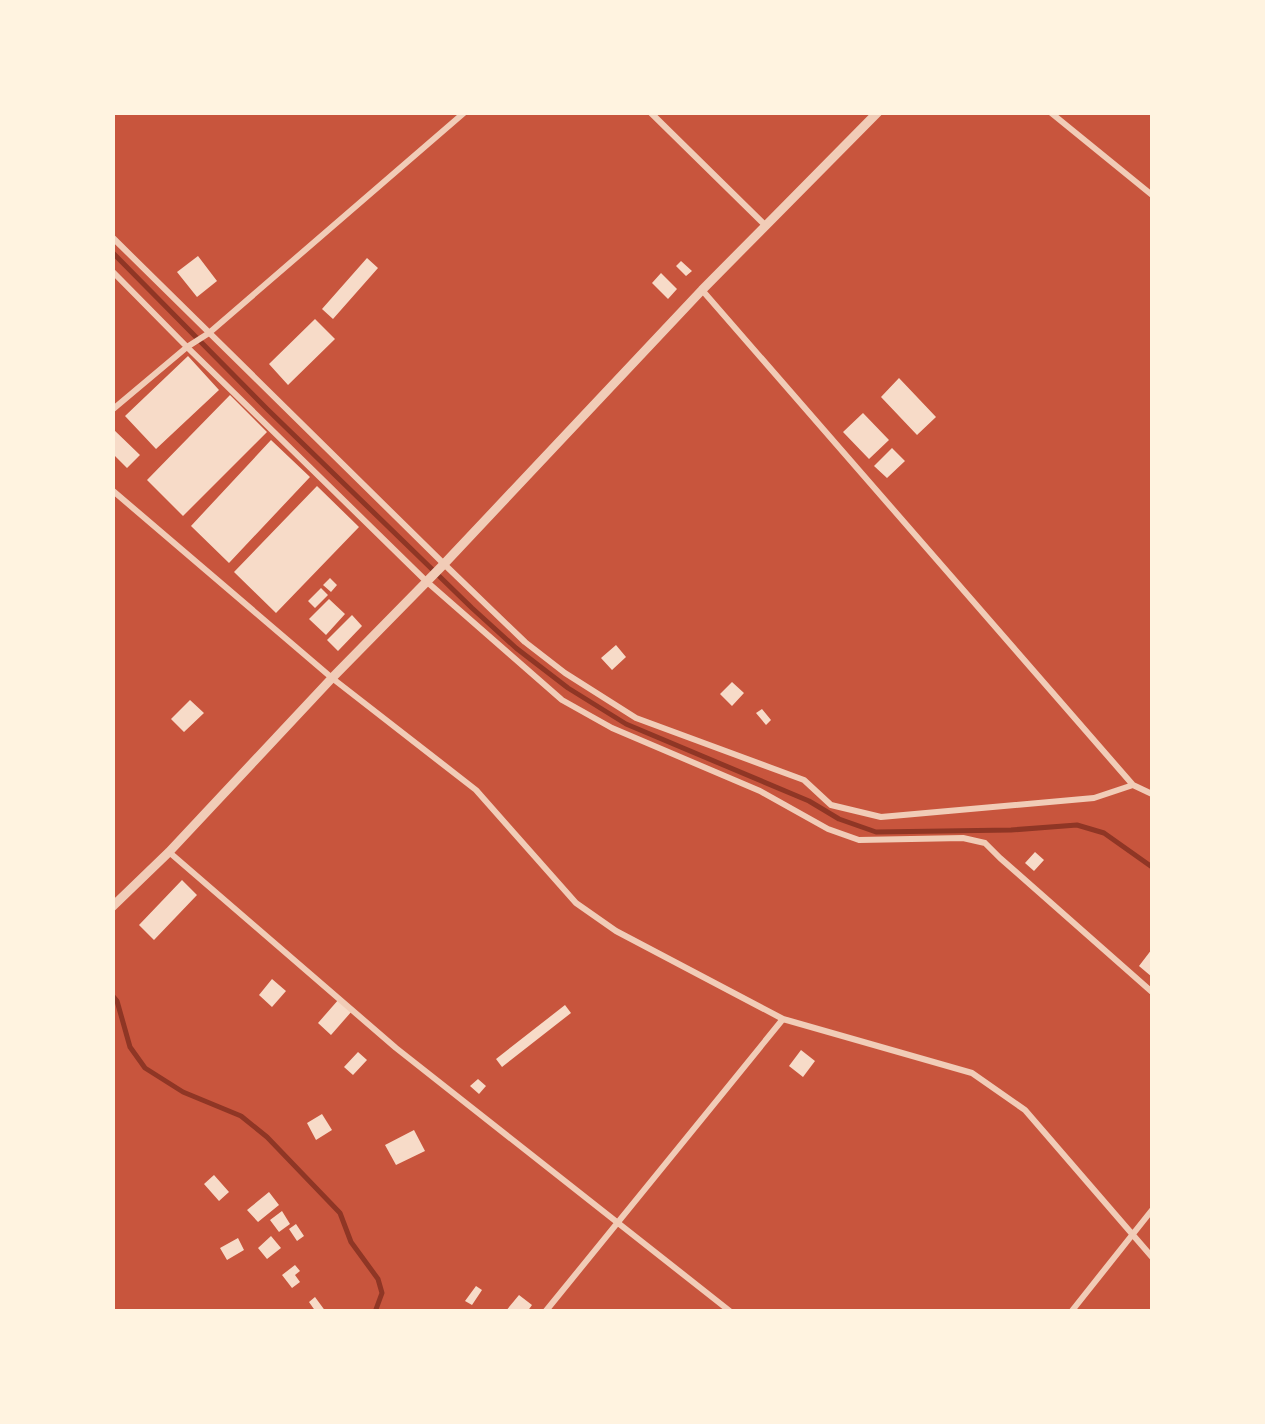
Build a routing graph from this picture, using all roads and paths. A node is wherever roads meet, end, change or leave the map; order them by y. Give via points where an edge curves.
1 (465, 112) edge
2 (650, 112) edge
3 (878, 112) edge
4 (1050, 112) edge
5 (1152, 196) edge
6 (766, 226) junction
7 (112, 237) edge
8 (112, 271) edge
9 (702, 290) junction
10 (209, 334) junction
11 (187, 348) junction
12 (112, 410) edge
13 (112, 490) edge
14 (444, 564) junction
15 (426, 581) junction
16 (332, 678) junction
17 (1132, 785) junction
18 (1152, 794) edge
19 (169, 852) junction
20 (112, 907) edge
21 (1152, 992) edge
22 (782, 1020) junction
23 (1152, 1210) edge
24 (619, 1222) junction
25 (1132, 1234) junction
26 (1152, 1257) edge
27 (545, 1312) edge
28 (732, 1312) edge
29 (1070, 1312) edge

1 - 10 street
2 - 6 street
3 - 6 street
4 - 5 street
6 - 9 street
7 - 10 street
8 - 11 street
9 - 14 street
9 - 17 street
10 - 11 street
10 - 14 street
11 - 12 street
11 - 15 street
13 - 16 street
14 - 15 street
14 - 17 street via 564,673 636,718 804,780 831,804 882,817 1094,798
15 - 16 street
15 - 21 street via 562,700 828,829 859,840 985,842
16 - 19 street
16 - 22 street via 476,790 576,903
17 - 18 street
19 - 20 street
19 - 24 street via 396,1048
22 - 24 street
22 - 25 street via 972,1073 1025,1110
23 - 25 street
24 - 27 street
24 - 28 street
25 - 26 street
25 - 29 street

